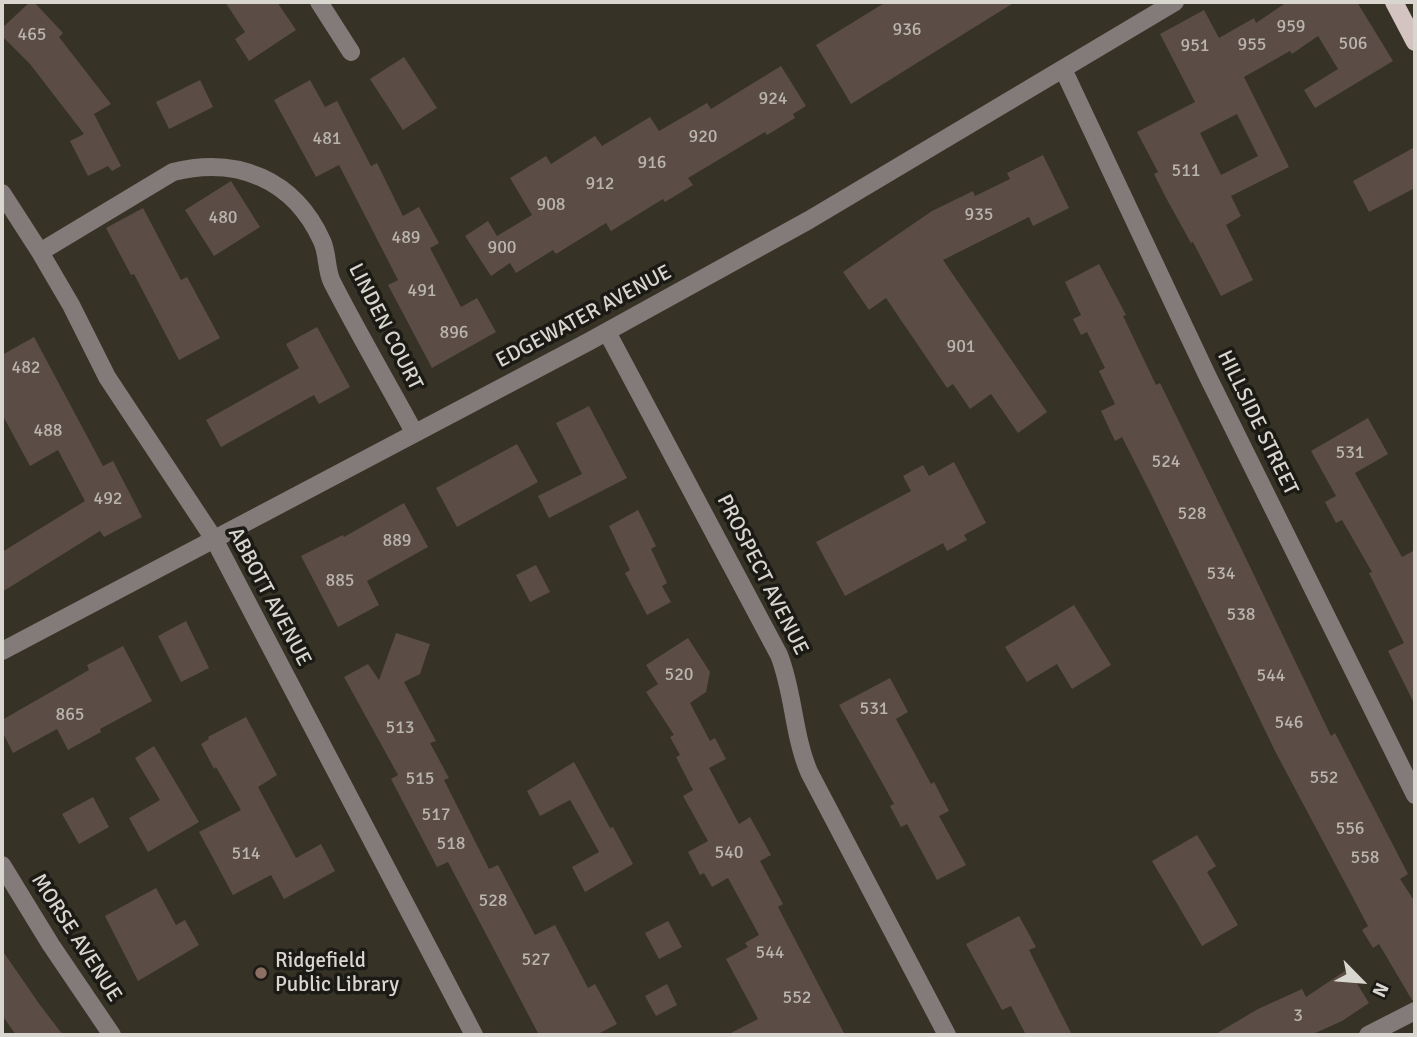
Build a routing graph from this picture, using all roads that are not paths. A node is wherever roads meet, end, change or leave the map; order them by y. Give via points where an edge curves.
1 (319, 2) edge
2 (1175, 2) edge
3 (1394, 2) edge
4 (1415, 42) edge
5 (351, 52) dead end
6 (1063, 69) junction
7 (2, 193) edge
8 (40, 252) junction
9 (607, 332) junction
10 (414, 432) junction
11 (214, 539) junction
12 (2, 652) edge
13 (1415, 795) edge
14 (2, 865) edge
15 (1415, 1011) edge
16 (112, 1035) edge
17 (474, 1035) edge
18 (947, 1035) edge
19 (1368, 1035) edge

1 - 5 street
2 - 6 street, EDGEWATER AVENUE
3 - 4 main road
6 - 9 street, EDGEWATER AVENUE via 809,220
6 - 13 street, HILLSIDE STREET via 1207,375
7 - 8 street, ABBOTT AVENUE
8 - 10 street, LINDEN COURT via 173,172 222,166 274,183 313,223 324,245 330,278
8 - 11 street, ABBOTT AVENUE via 107,377
9 - 10 street, EDGEWATER AVENUE
9 - 18 street, PROSPECT AVENUE via 779,655 809,772
10 - 11 street, EDGEWATER AVENUE
11 - 12 street, EDGEWATER AVENUE
11 - 17 street, ABBOTT AVENUE
14 - 16 street, MORSE AVENUE
15 - 19 street

